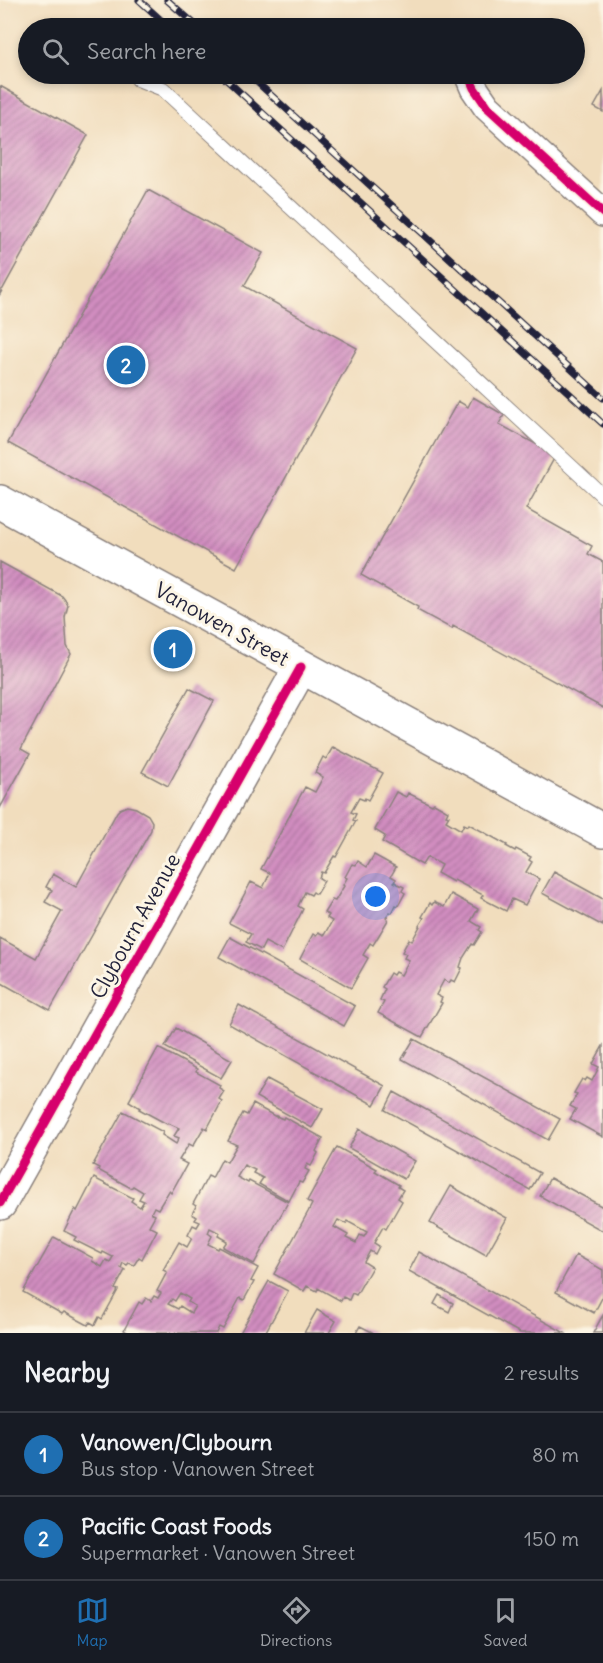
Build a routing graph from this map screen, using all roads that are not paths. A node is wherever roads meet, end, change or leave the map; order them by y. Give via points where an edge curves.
1 (150, 84) edge
2 (472, 84) edge
3 (603, 213) edge
4 (603, 496) edge
5 (0, 502) edge
6 (301, 667) junction
7 (603, 831) edge
8 (0, 1203) edge

1 - 4 lane via 163,89
2 - 3 street via 487,107
5 - 6 main road, Vanowen Street
6 - 7 main road, Vanowen Street
6 - 8 main road, Clybourn Avenue

